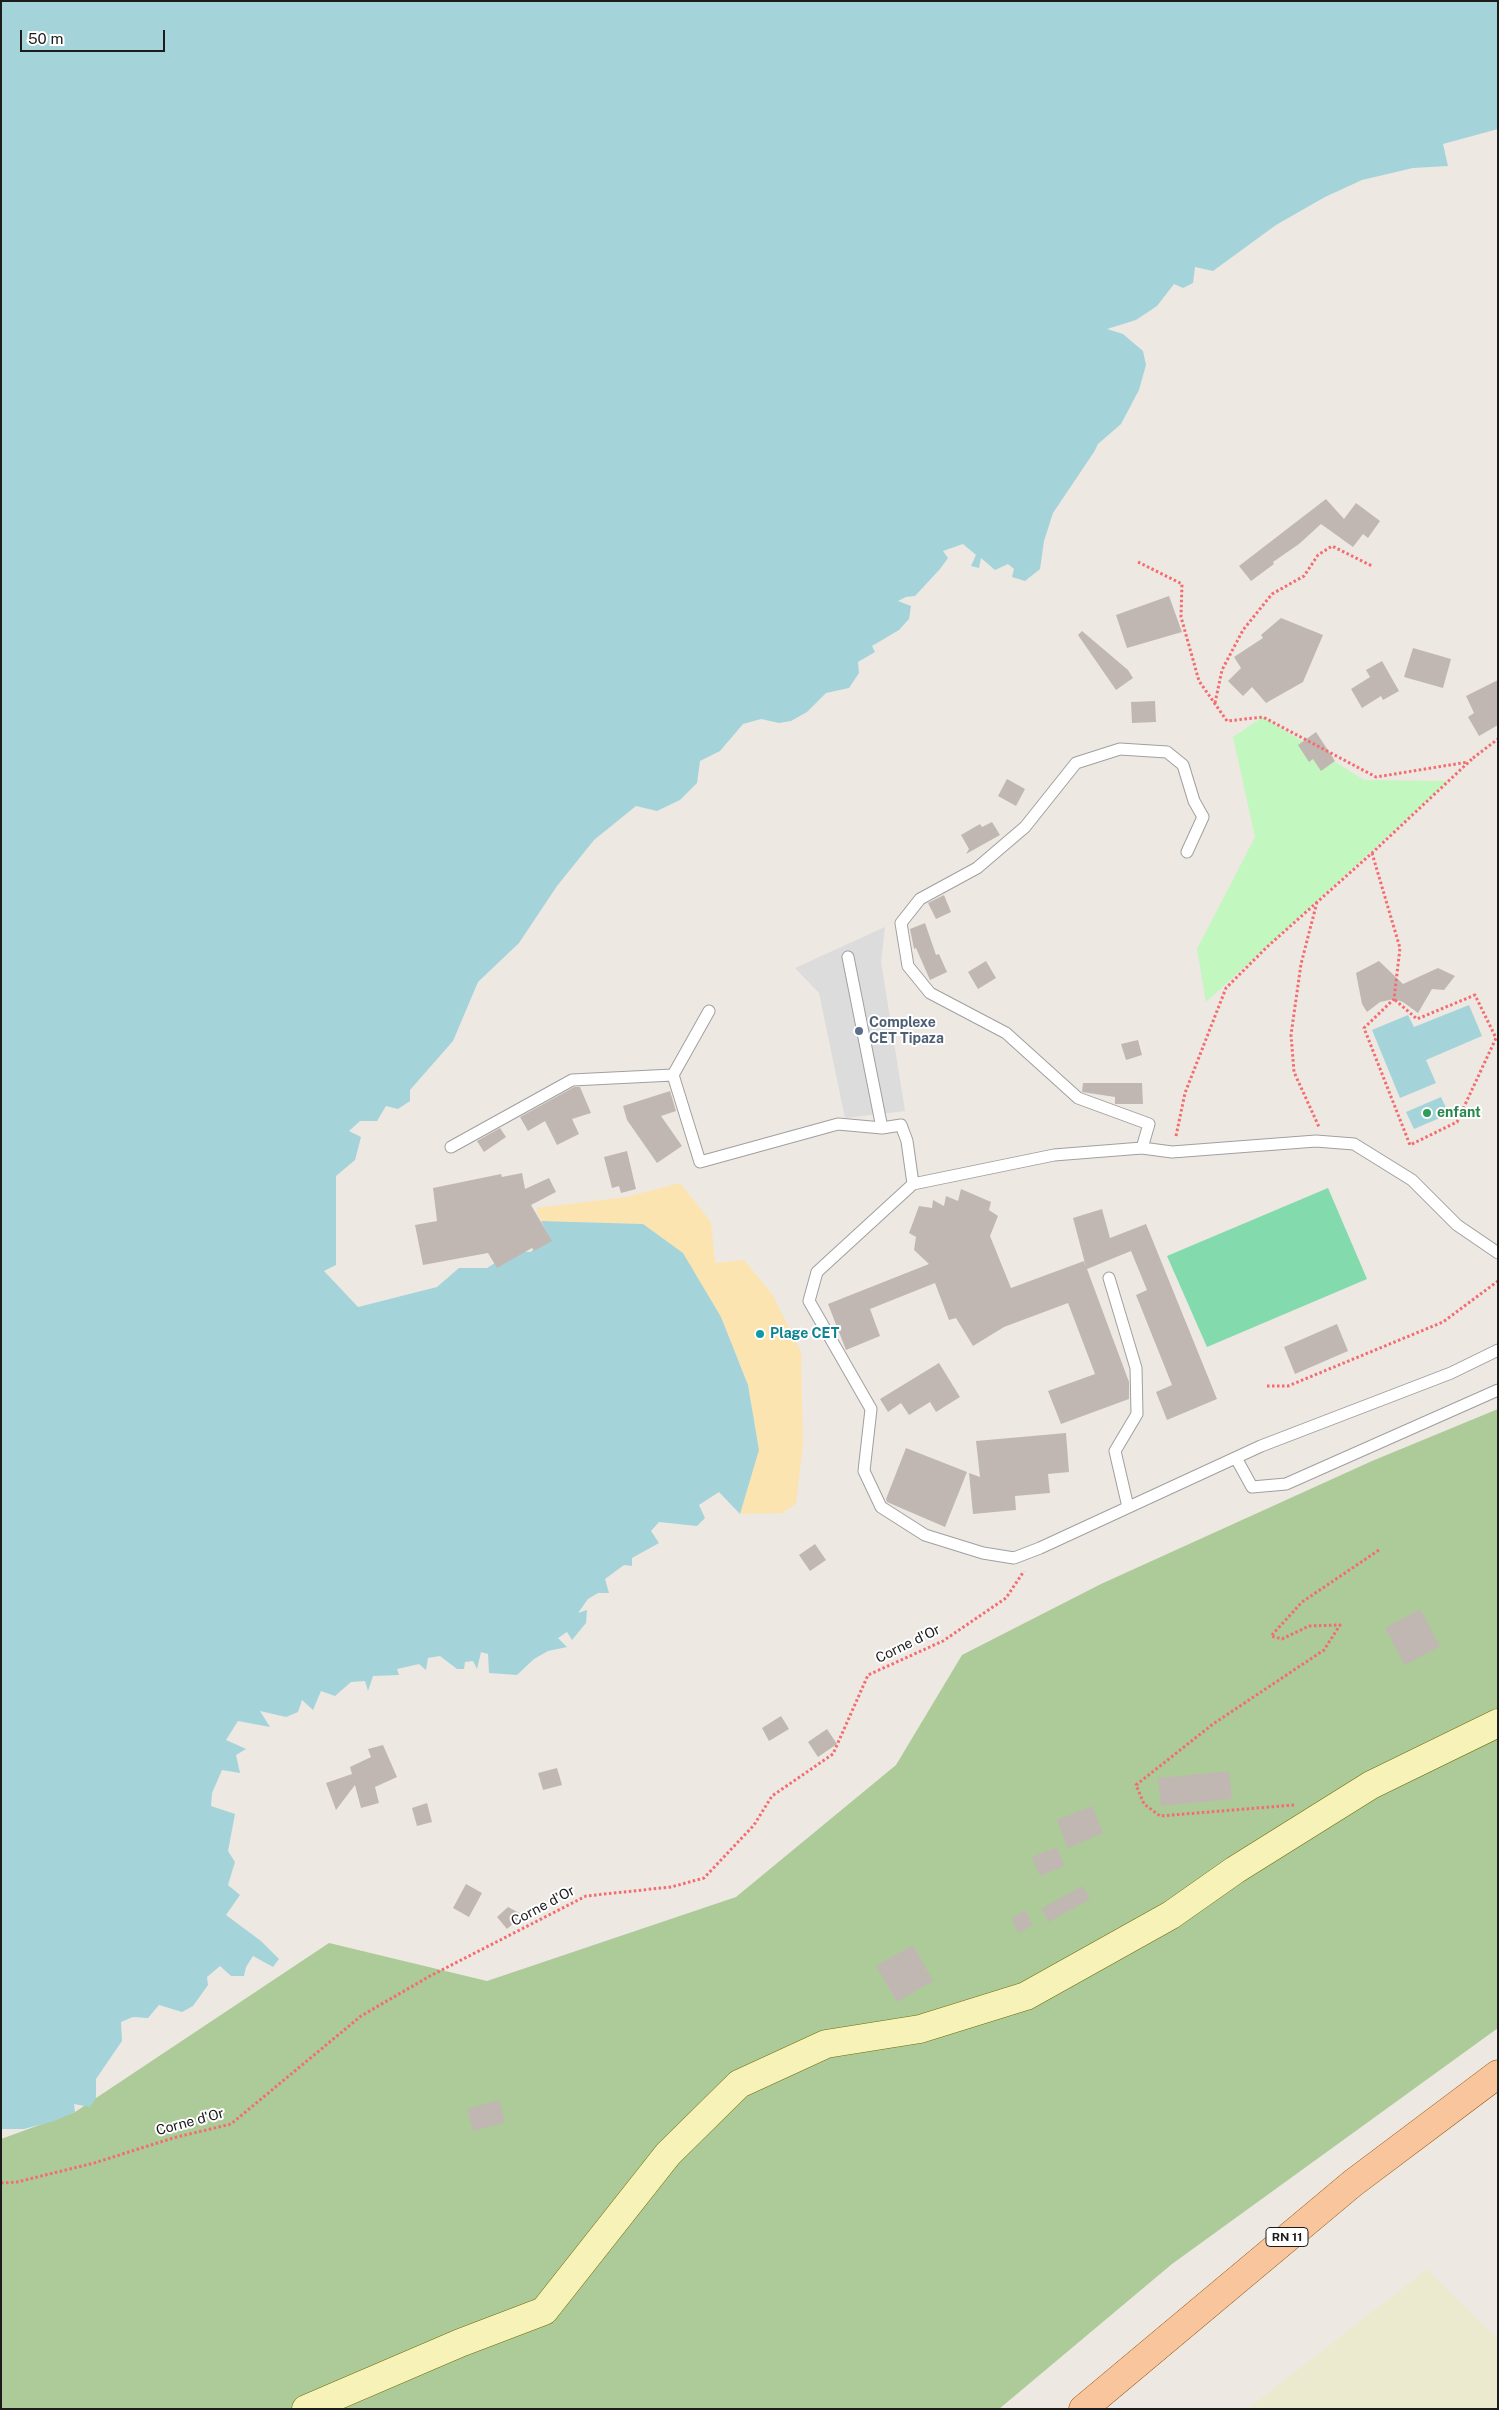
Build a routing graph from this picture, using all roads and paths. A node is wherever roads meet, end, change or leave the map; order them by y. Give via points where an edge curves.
1 (1138, 562) dead end
2 (1372, 566) dead end
3 (1215, 703) junction
4 (1498, 739) edge
5 (1473, 758) junction
6 (1187, 852) dead end
7 (1372, 853) junction
8 (1317, 902) junction
9 (848, 958) dead end
10 (1394, 999) junction
11 (709, 1011) dead end
12 (673, 1075) junction
13 (882, 1128) junction
14 (1325, 1142) junction
15 (451, 1147) dead end
16 (1142, 1148) junction
17 (1172, 1152) junction
18 (913, 1184) junction
19 (1498, 1253) edge
20 (1109, 1278) dead end
21 (1498, 1281) edge
22 (1498, 1350) edge
23 (1267, 1386) dead end
24 (1498, 1390) edge
25 (1236, 1458) junction
26 (1128, 1507) junction
27 (1040, 1548) junction
28 (1379, 1550) dead end
29 (1498, 1723) edge
30 (1298, 1804) dead end
31 (1498, 2074) edge
32 (1, 2183) edge
33 (306, 2409) edge
34 (1084, 2409) edge

1 - 3 path via 1182,584 1181,617 1199,681
2 - 3 path via 1332,546 1318,555 1304,576 1272,594 1243,630 1222,670
3 - 5 path via 1227,721 1263,717 1376,777 1469,762
4 - 5 path
5 - 7 path
6 - 16 lane via 1203,817 1194,801 1183,765 1167,752 1120,748 1076,763 1025,827 977,868 920,900 901,923 908,966 930,993 1006,1033 1078,1098 1149,1124
7 - 8 path
7 - 10 path via 1400,948
8 - 14 path via 1301,964 1291,1035 1294,1072
8 - 17 path via 1226,988 1185,1093
9 - 13 lane
10 - 10 path via 1364,1028 1410,1144 1457,1122 1496,1038 1475,995 1417,1019
11 - 12 lane
12 - 13 lane via 700,1162 838,1124
12 - 15 lane via 572,1080
13 - 18 lane via 902,1125
14 - 17 lane
14 - 19 lane via 1354,1144 1412,1180 1457,1225
16 - 17 lane
16 - 18 lane via 1054,1155
18 - 27 lane via 817,1272 809,1301 871,1409 864,1471 881,1507 925,1535 983,1553 1014,1558
20 - 26 lane via 1136,1368 1137,1414 1115,1450
21 - 23 path via 1443,1322 1288,1386
22 - 25 lane via 1451,1373
24 - 25 lane via 1286,1484 1252,1487
25 - 26 lane
26 - 27 lane
27 - 32 path, Corne d'Or via 1006,1598 943,1641 868,1675 833,1754 772,1796 754,1825 704,1878 672,1887 586,1896 430,1976 361,2016 231,2124 94,2163
28 - 30 path via 1302,1602 1271,1636 1282,1639 1309,1626 1340,1625 1324,1650 1213,1724 1136,1785 1144,1804 1160,1816
29 - 33 street via 1371,1785 1235,1870 1172,1915 1026,1996 920,2029 826,2044 739,2084 668,2154 544,2311
31 - 34 main road, RN 11 via 1353,2182

